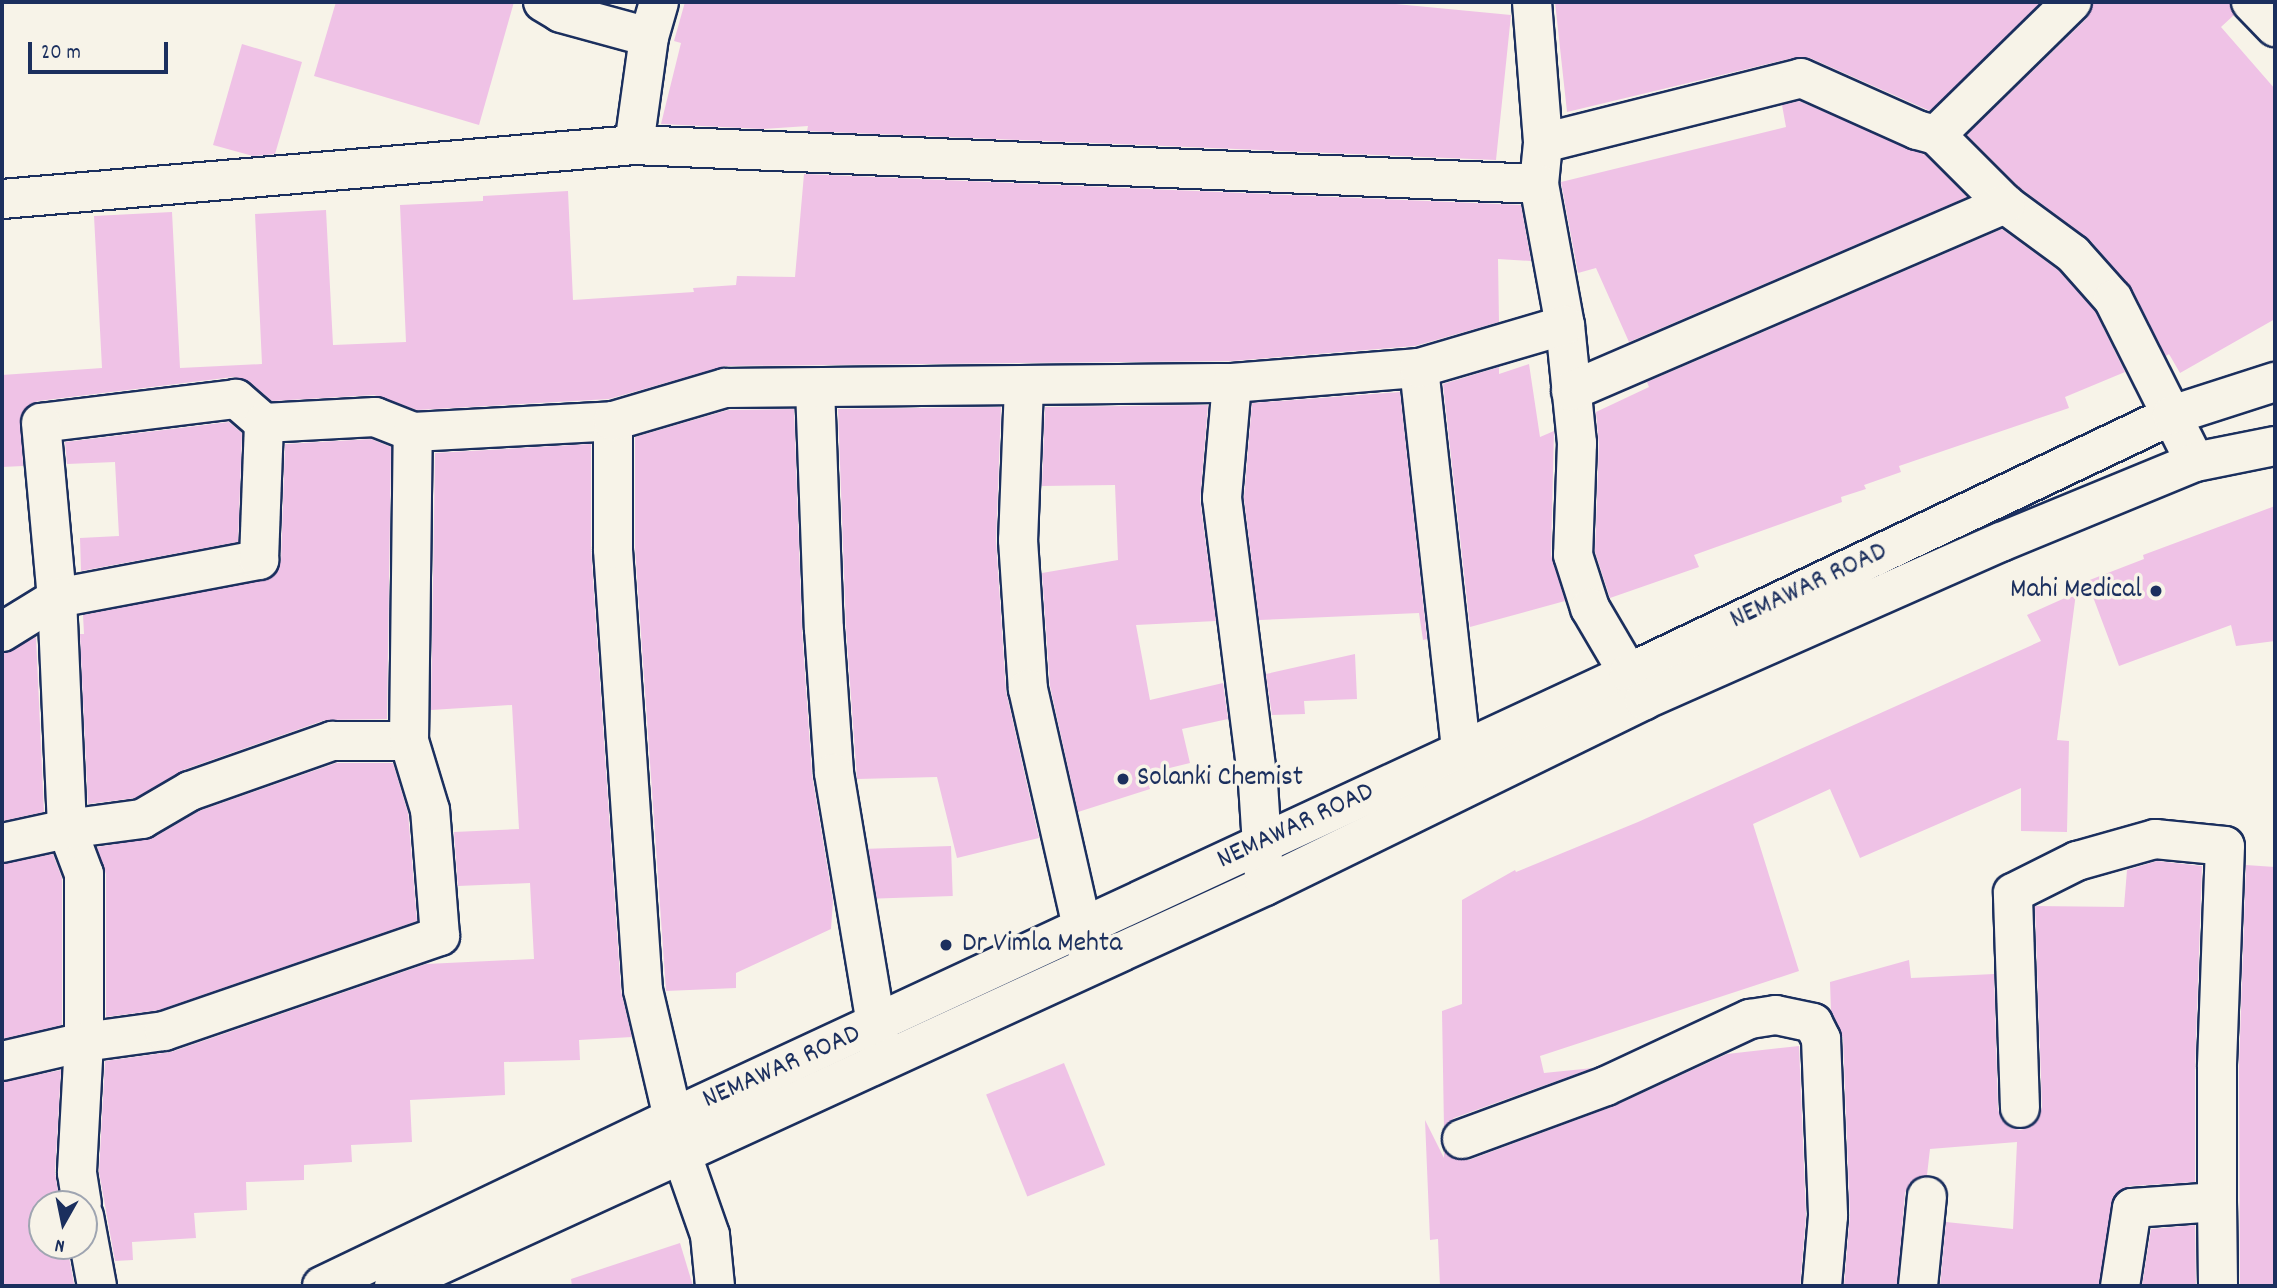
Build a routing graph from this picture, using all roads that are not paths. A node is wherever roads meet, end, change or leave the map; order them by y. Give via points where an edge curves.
1 (543, 2) edge
2 (1532, 2) edge
3 (2072, 2) edge
4 (2251, 2) edge
5 (654, 20) edge
6 (2275, 27) edge
7 (1936, 135) junction
8 (1543, 143) junction
9 (635, 145) junction
10 (1539, 184) junction
11 (2, 199) edge
12 (2005, 204) junction
13 (1565, 325) junction
14 (1419, 368) junction
15 (2275, 382) edge
16 (1233, 383) junction
17 (1024, 386) junction
18 (816, 388) junction
19 (1571, 391) junction
20 (2172, 415) junction
21 (613, 421) junction
22 (264, 424) junction
23 (413, 432) junction
24 (2275, 446) edge
25 (2195, 462) junction
26 (57, 598) junction
27 (2, 632) edge
28 (1636, 687) junction
29 (409, 741) junction
30 (1461, 748) junction
31 (1465, 787) junction
32 (67, 829) junction
33 (2, 843) edge
34 (1262, 843) junction
35 (1265, 886) junction
36 (1082, 926) junction
37 (1090, 964) junction
38 (84, 1042) junction
39 (879, 1042) junction
40 (2, 1061) edge
41 (2020, 1108) dead end
42 (676, 1135) junction
43 (1462, 1139) dead end
44 (80, 1190) edge
45 (1927, 1196) dead end
46 (2217, 1202) junction
47 (92, 1260) edge
48 (97, 1286) edge
49 (322, 1286) edge
50 (394, 1286) edge
51 (715, 1286) edge
52 (1822, 1286) edge
53 (1918, 1286) edge
54 (2120, 1286) edge
55 (2218, 1286) edge

1 - 5 main road via 561,13
2 - 8 main road
3 - 7 main road
4 - 6 main road
5 - 9 main road
7 - 8 main road via 1801,78
7 - 12 main road
8 - 10 main road
9 - 10 main road
9 - 11 main road
10 - 13 main road
12 - 19 main road
12 - 20 main road via 2073,254 2113,299
13 - 14 main road
13 - 19 main road
14 - 16 main road
14 - 30 main road
15 - 20 main road, NEMAWAR ROAD
16 - 17 main road
16 - 34 main road via 1222,498
17 - 18 main road
17 - 36 main road via 1018,540 1028,689
18 - 21 main road via 725,388
18 - 39 main road via 834,773
19 - 28 main road via 1577,443 1573,555 1590,608
20 - 25 main road
20 - 28 main road, NEMAWAR ROAD
21 - 23 main road
21 - 42 main road via 613,549 643,990
22 - 23 main road via 375,418
22 - 26 main road via 259,560
22 - 26 main road via 236,399 41,423
23 - 29 main road
24 - 25 main road, NEMAWAR ROAD
25 - 28 main road, NEMAWAR ROAD
26 - 27 main road
26 - 32 main road
28 - 30 main road, NEMAWAR ROAD
28 - 31 main road, NEMAWAR ROAD
29 - 32 main road via 332,741 190,790 142,819
29 - 38 main road via 430,810 440,936 164,1031
30 - 31 main road
30 - 34 main road, NEMAWAR ROAD
31 - 35 main road, NEMAWAR ROAD
32 - 33 main road
32 - 38 main road via 84,874
34 - 35 main road
34 - 36 main road, NEMAWAR ROAD
35 - 37 main road, NEMAWAR ROAD
36 - 37 main road
36 - 39 main road, NEMAWAR ROAD
37 - 39 main road, NEMAWAR ROAD
38 - 40 main road
38 - 44 main road
39 - 42 main road, NEMAWAR ROAD
41 - 46 main road via 2013,893 2077,861 2155,839 2225,846
42 - 49 main road, NEMAWAR ROAD
42 - 50 main road, NEMAWAR ROAD
42 - 51 main road via 710,1235
43 - 52 main road via 1605,1086 1751,1019 1776,1015 1813,1023 1821,1039 1828,1216
45 - 53 main road
46 - 54 main road via 2132,1208
46 - 55 main road
47 - 48 main road

